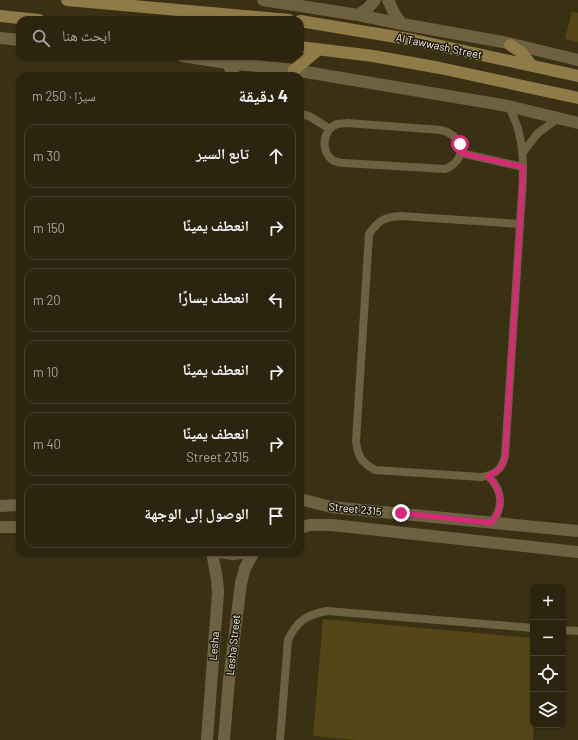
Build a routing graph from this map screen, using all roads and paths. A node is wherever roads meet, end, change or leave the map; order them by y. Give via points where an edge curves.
1 (67, 0) edge
2 (262, 0) edge
3 (375, 0) edge
4 (388, 0) edge
5 (358, 15) junction
6 (0, 16) edge
7 (245, 16) edge
8 (16, 18) edge
9 (304, 22) edge
10 (402, 24) junction
11 (0, 38) edge
12 (16, 40) edge
13 (510, 45) junction
14 (304, 48) edge
15 (318, 50) junction
16 (208, 60) edge
17 (303, 60) edge
18 (304, 60) edge
19 (578, 60) edge
20 (227, 63) junction
21 (531, 65) junction
22 (233, 72) edge
23 (286, 72) edge
24 (304, 75) edge
25 (578, 76) edge
26 (578, 98) edge
27 (508, 106) junction
28 (304, 115) edge
29 (557, 119) junction
30 (578, 123) edge
31 (330, 129) junction
32 (523, 152) junction
33 (461, 153) junction
34 (523, 167) junction
35 (520, 224) junction
36 (488, 476) junction
37 (304, 500) edge
38 (16, 505) edge
39 (0, 506) edge
40 (491, 523) junction
41 (16, 527) edge
42 (304, 527) edge
43 (0, 528) edge
44 (578, 531) edge
45 (578, 552) edge
46 (213, 556) edge
47 (252, 556) edge
48 (530, 628) edge
49 (566, 630) edge
50 (578, 631) edge
51 (225, 738) edge
52 (206, 740) edge
53 (280, 740) edge

1 - 7 street
2 - 5 street
3 - 5 street
4 - 10 street
5 - 10 street
6 - 8 street
9 - 21 street, Al Tawwash Street via 414,40
10 - 13 street
11 - 12 street
13 - 19 street
13 - 21 street via 516,47
14 - 15 street, Al Tawwash Street
15 - 18 street
15 - 26 street, Al Tawwash Street via 373,56 440,68
16 - 20 street
17 - 23 street
20 - 22 street
20 - 23 street
21 - 25 street, Al Tawwash Street
24 - 27 street
27 - 29 street
27 - 32 lane via 519,129
28 - 31 lane
29 - 30 street
29 - 32 lane via 538,133
31 - 33 lane via 337,124 347,123 441,130 456,137
31 - 33 lane via 325,137 324,146 331,158 344,163 445,169 452,166
32 - 34 lane
33 - 34 lane
34 - 35 lane
35 - 36 lane via 505,456 500,469
35 - 36 lane via 401,216 388,217 377,223 369,234 357,453 364,464 375,470
36 - 40 lane via 497,486 500,499 498,512
37 - 40 street, Street 2315 via 331,507
38 - 39 street
40 - 44 street, Street 2315
41 - 43 street
42 - 45 street, Street 2315 via 332,525
46 - 52 street, Lesha via 218,592
47 - 51 street, Lesha Street via 241,583 235,622
48 - 53 lane via 327,611 314,613 303,619 288,640
49 - 50 lane

